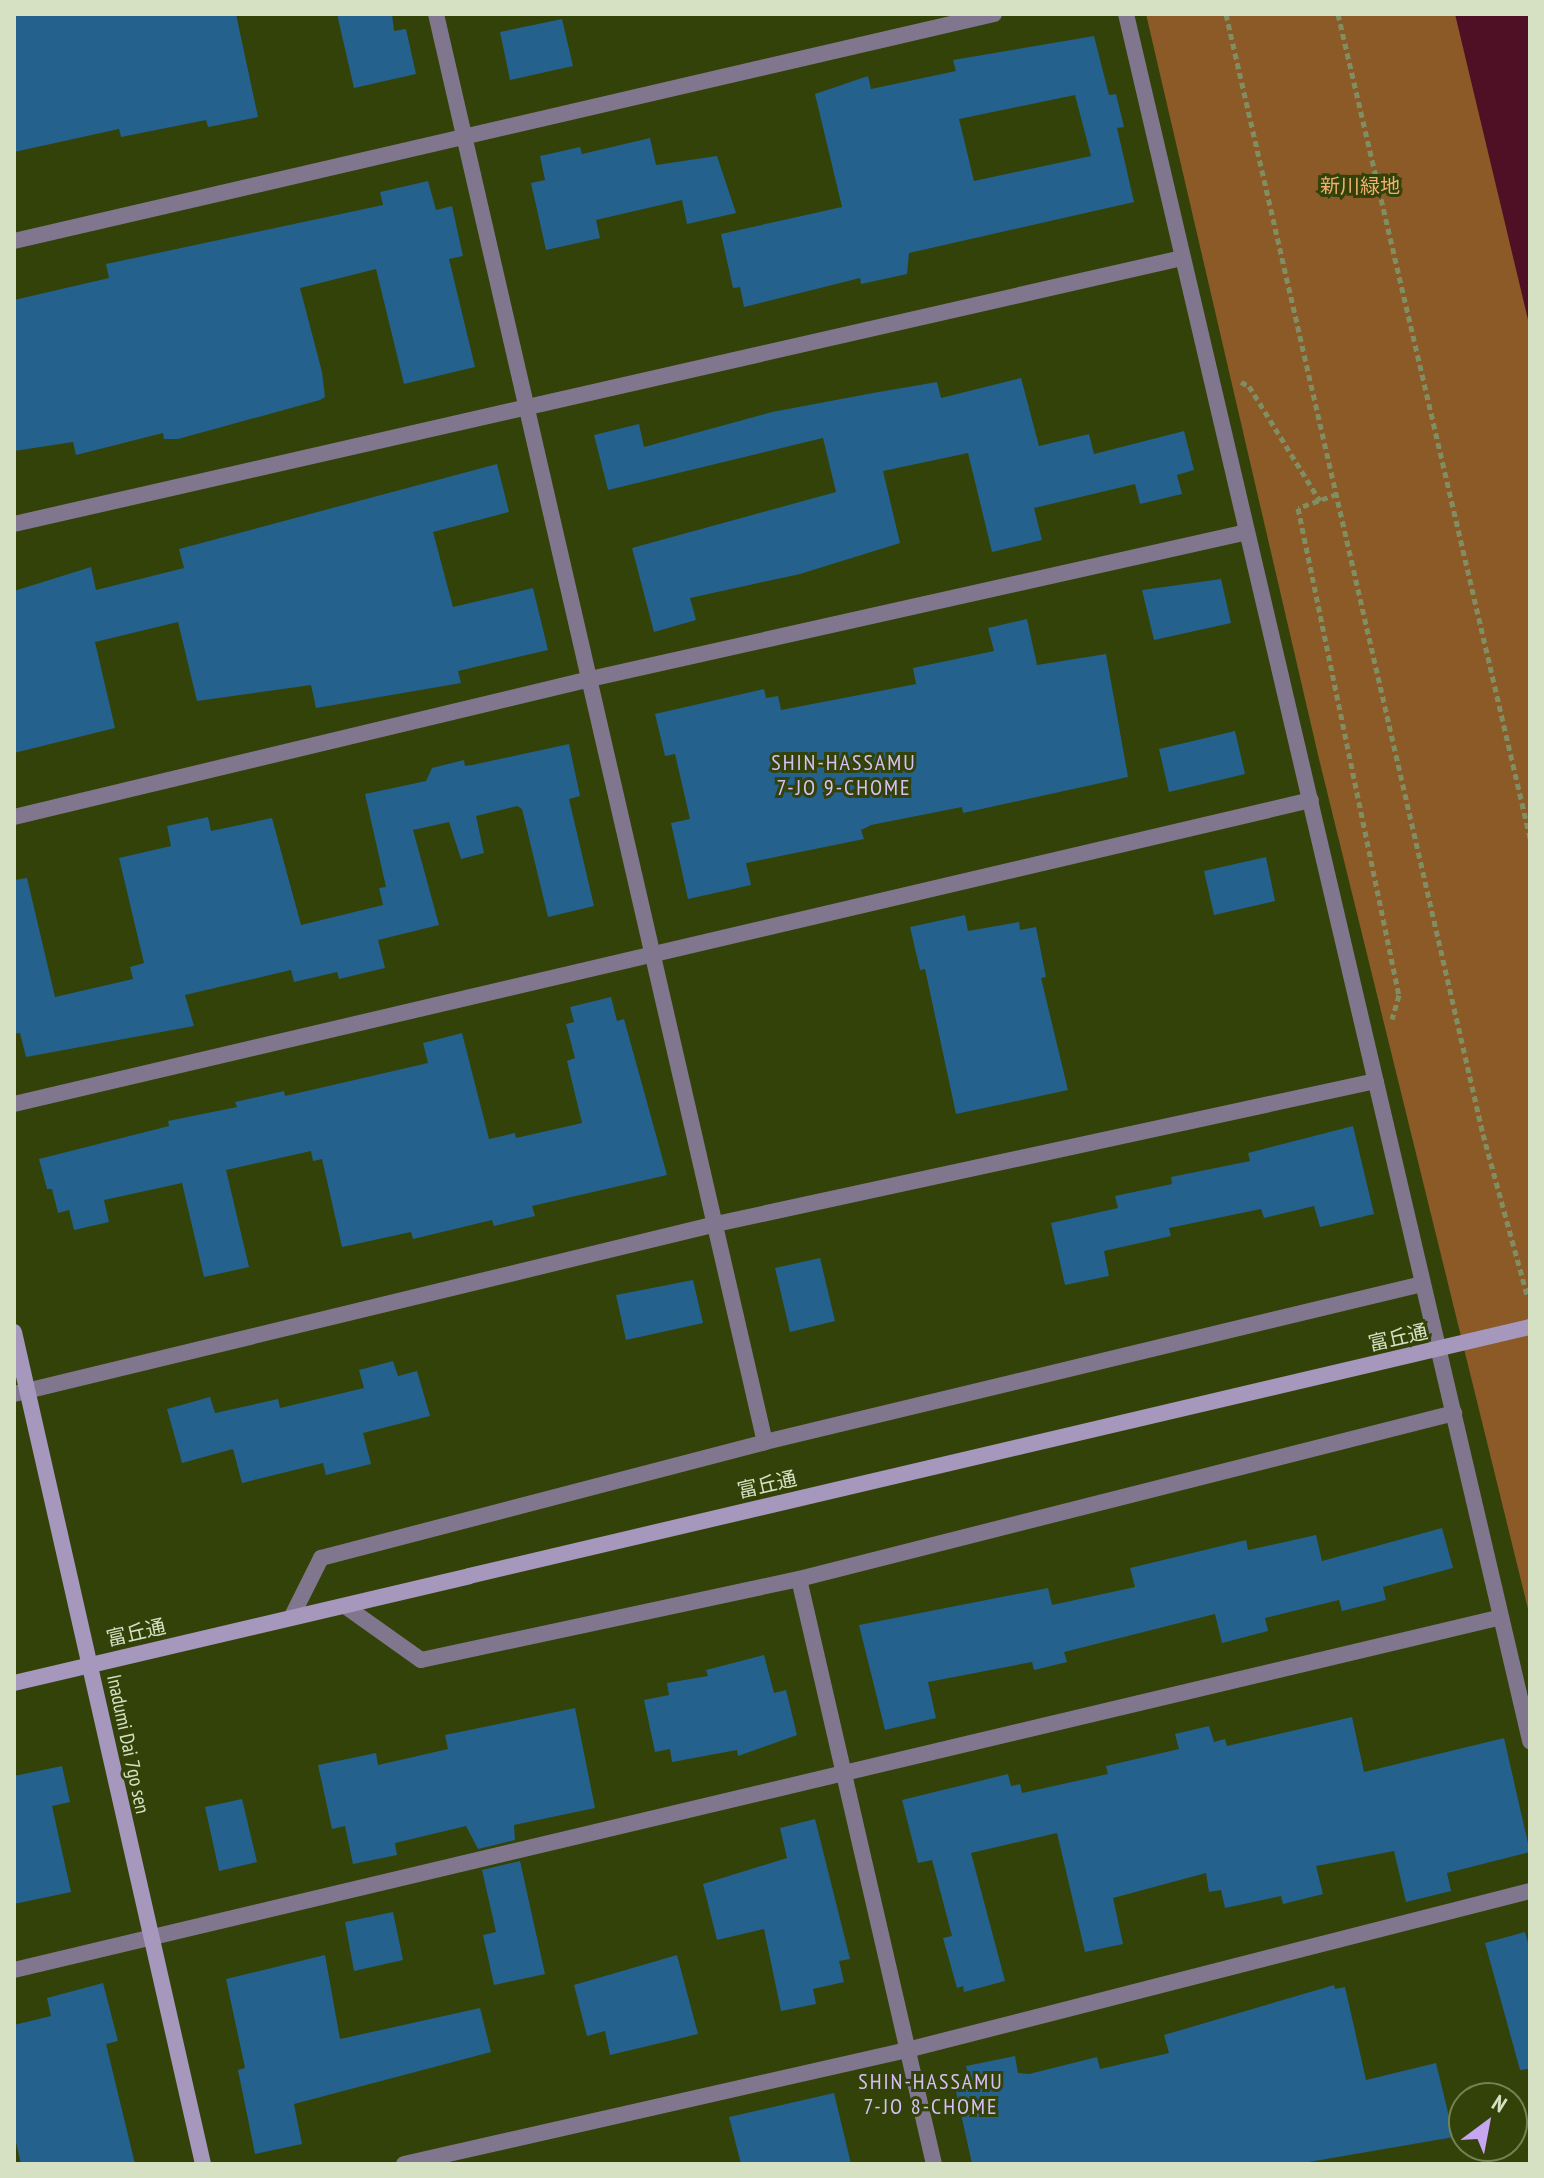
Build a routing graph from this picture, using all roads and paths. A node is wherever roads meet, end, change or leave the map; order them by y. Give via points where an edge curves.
1 (436, 14) edge
2 (994, 14) edge
3 (1126, 14) edge
4 (1226, 14) edge
5 (1338, 14) edge
6 (465, 137) junction
7 (14, 241) edge
8 (1182, 258) junction
9 (1249, 386) dead end
10 (528, 409) junction
11 (1337, 494) junction
12 (1320, 501) junction
13 (14, 524) edge
14 (1247, 532) junction
15 (590, 679) junction
16 (1311, 800) junction
17 (14, 817) edge
18 (1530, 838) edge
19 (651, 956) junction
20 (1388, 1029) dead end
21 (1376, 1081) junction
22 (14, 1104) edge
23 (716, 1224) junction
24 (1422, 1284) junction
25 (1530, 1307) edge
26 (1530, 1327) edge
27 (14, 1332) edge
28 (22, 1392) edge
29 (1454, 1413) junction
30 (765, 1442) junction
31 (799, 1579) junction
32 (345, 1606) junction
33 (292, 1616) junction
34 (1501, 1617) junction
35 (91, 1665) junction
36 (14, 1683) edge
37 (1530, 1741) edge
38 (843, 1770) junction
39 (1530, 1891) edge
40 (151, 1939) junction
41 (14, 1970) edge
42 (907, 2050) junction
43 (203, 2164) edge
44 (404, 2164) edge
45 (934, 2164) edge

1 - 6 street
2 - 6 street
3 - 8 street
4 - 11 path
5 - 18 path
6 - 7 street
6 - 10 street
8 - 10 street
8 - 14 street
9 - 12 path
10 - 13 street
10 - 15 street
11 - 12 path
11 - 25 path via 1483,1134
12 - 20 path via 1298,508 1399,995
14 - 15 street
14 - 16 street
15 - 17 street
15 - 19 street
16 - 19 street
16 - 21 street
19 - 22 street
19 - 23 street
21 - 23 street
21 - 24 street
23 - 28 street
23 - 30 street
24 - 29 street
24 - 30 street
26 - 32 street, 富丘通, bridge
27 - 28 street, Inadumi Dai 7go sen
28 - 35 street, Inadumi Dai 7go sen
29 - 31 street
29 - 34 street
30 - 33 street via 321,1558
31 - 32 street via 421,1660
31 - 38 street
32 - 33 street, 富丘通
33 - 35 street, 富丘通
34 - 37 street
34 - 38 street
35 - 36 street, 富丘通
35 - 40 street, Inadumi Dai 7go sen
38 - 40 street
38 - 42 street
39 - 42 street
40 - 41 street
40 - 43 street, Inadumi Dai 7go sen
42 - 44 street
42 - 45 street

